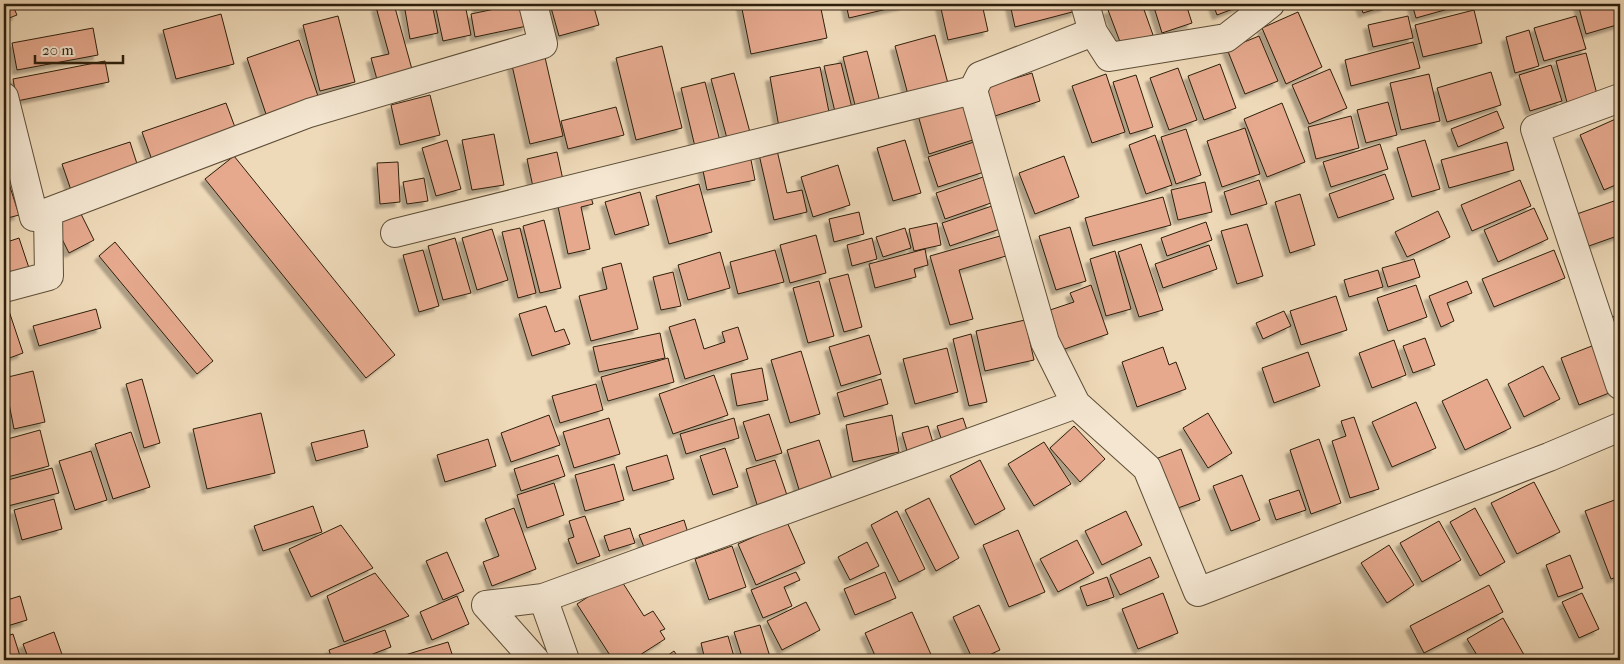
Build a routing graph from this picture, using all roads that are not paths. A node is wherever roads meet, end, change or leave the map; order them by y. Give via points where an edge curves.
1 (533, 4) edge
2 (1084, 4) edge
3 (1270, 4) edge
4 (1093, 32) junction
5 (973, 90) junction
6 (4, 97) edge
7 (1620, 98) edge
8 (48, 212) junction
9 (396, 233) dead end
10 (4, 288) edge
11 (1620, 385) edge
12 (1076, 404) junction
13 (1620, 428) edge
14 (543, 598) junction
15 (535, 660) edge
16 (565, 660) edge

1 - 8 street via 543,44 309,112
2 - 4 street
3 - 4 street via 1226,38 1109,57
4 - 5 street via 980,76
5 - 9 street
5 - 12 street via 1045,342
6 - 8 street via 34,217
7 - 11 street via 1535,129
8 - 10 street via 49,276
12 - 13 street via 1147,468 1198,592
12 - 14 street
14 - 15 street via 486,605
14 - 16 street

